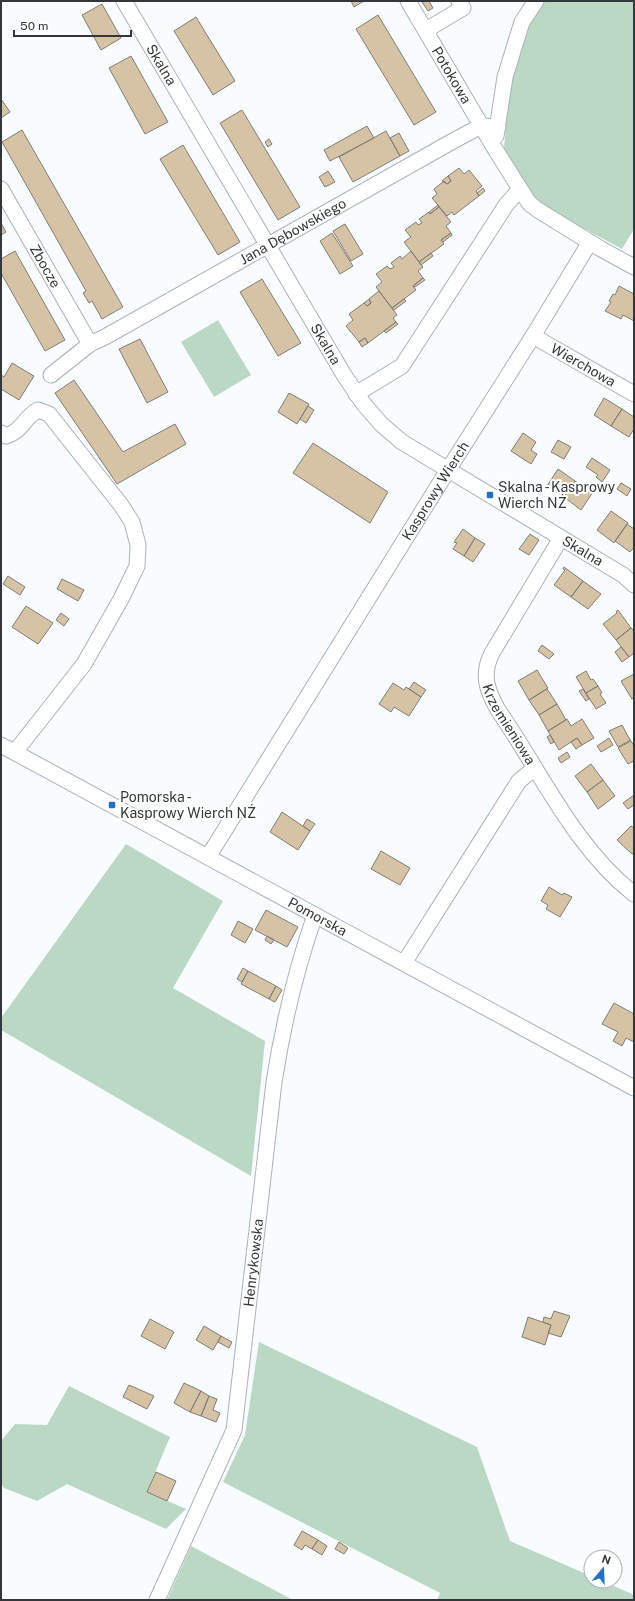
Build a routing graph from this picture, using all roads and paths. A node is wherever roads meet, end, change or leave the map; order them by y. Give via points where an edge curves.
1 (124, 1) edge
2 (408, 1) edge
3 (459, 1) edge
4 (536, 1) edge
5 (426, 30) junction
6 (481, 126) junction
7 (498, 127) junction
8 (495, 149) junction
9 (1, 188) edge
10 (520, 189) junction
11 (590, 242) junction
12 (266, 245) junction
13 (634, 267) edge
14 (533, 336) junction
15 (90, 344) junction
16 (52, 375) dead end
17 (356, 394) junction
18 (634, 394) edge
19 (1, 433) edge
20 (448, 470) junction
21 (562, 538) junction
22 (634, 585) edge
23 (1, 745) edge
24 (15, 752) junction
25 (535, 768) junction
26 (208, 856) junction
27 (634, 894) edge
28 (315, 915) junction
29 (404, 963) junction
30 (634, 1088) edge
31 (157, 1600) edge

1 - 12 street, Skalna
2 - 5 street, Potokowa
3 - 5 street via 463,8
4 - 7 street via 522,22 504,76
5 - 6 street, Potokowa
6 - 7 street
6 - 8 street, Potokowa
6 - 12 street, Jana Dębowskiego
7 - 8 street
8 - 10 street
9 - 15 street, Zbocze
10 - 11 street via 533,207
10 - 17 street via 506,206 402,366
11 - 13 street
11 - 14 street, Kasprowy Wierch
12 - 15 street, Jana Dębowskiego
12 - 17 street, Skalna
14 - 18 street, Wierchowa
14 - 20 street, Kasprowy Wierch
15 - 16 street, Jana Dębowskiego
17 - 20 street, Skalna via 381,424 402,442
19 - 24 street via 6,436 14,433 38,410 49,414 121,505 132,522 138,545 137,566 84,664
20 - 21 street, Skalna
20 - 26 street, Kasprowy Wierch
21 - 22 street, Skalna via 623,575
21 - 25 street, Krzemieniowa via 486,667 487,686 493,700
23 - 24 street, Pomorska
24 - 26 street, Pomorska
25 - 27 street, Krzemieniowa via 568,821 596,858 614,878
25 - 29 street via 519,781
26 - 28 street, Pomorska
28 - 29 street, Pomorska
28 - 31 street, Henrykowska via 291,995 274,1082 234,1430
29 - 30 street, Pomorska

